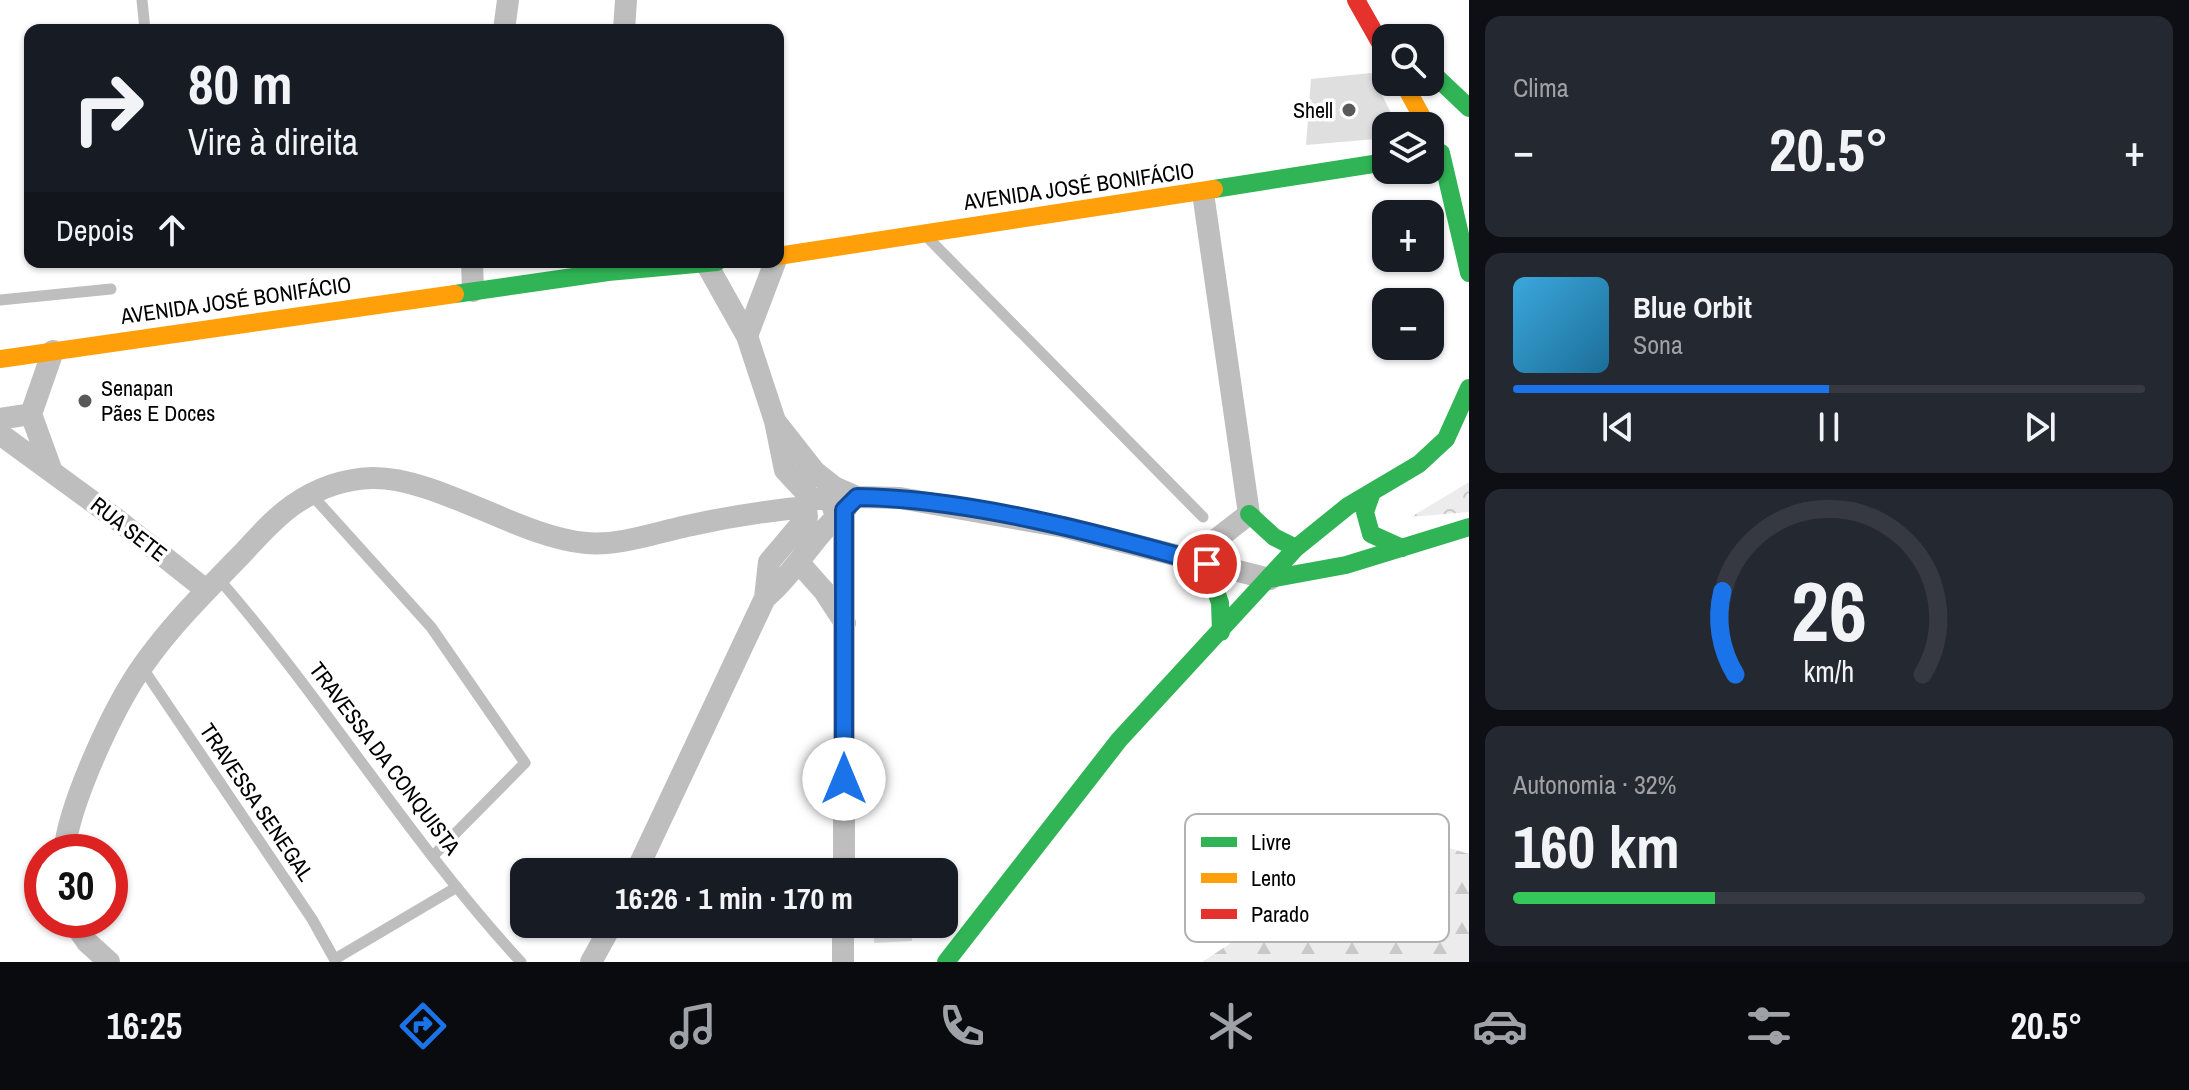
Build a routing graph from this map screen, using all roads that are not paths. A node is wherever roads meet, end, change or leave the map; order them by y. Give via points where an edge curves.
1 (142, 0) edge
2 (508, 0) edge
3 (626, 0) edge
4 (1357, 0) edge
5 (144, 24) edge
6 (505, 24) edge
7 (624, 24) edge
8 (1382, 24) edge
9 (1372, 27) edge
10 (1444, 84) edge
11 (1469, 108) edge
12 (1463, 151) dead end
13 (1444, 153) edge
14 (1444, 159) edge
15 (1372, 164) edge
16 (1469, 173) edge
17 (1444, 183) edge
18 (1203, 193) junction
19 (923, 233) junction
20 (784, 255) edge
21 (472, 268) edge
22 (602, 268) edge
23 (713, 268) edge
24 (773, 268) edge
25 (1469, 273) edge
26 (111, 289) dead end
27 (473, 291) junction
28 (0, 300) edge
29 (747, 336) junction
30 (53, 351) junction
31 (0, 359) edge
32 (1469, 388) edge
33 (31, 414) junction
34 (0, 419) edge
35 (775, 421) junction
36 (0, 434) edge
37 (51, 469) junction
38 (311, 494) junction
39 (1371, 495) junction
40 (826, 511) junction
41 (1249, 514) junction
42 (1203, 517) dead end
43 (1469, 527) edge
44 (1296, 548) junction
45 (1402, 548) junction
46 (1199, 562) junction
47 (800, 564) junction
48 (1270, 579) junction
49 (212, 584) junction
50 (765, 598) junction
51 (845, 624) junction
52 (1221, 632) junction
53 (142, 666) junction
54 (68, 834) edge
55 (433, 856) junction
56 (643, 858) edge
57 (844, 858) edge
58 (457, 887) junction
59 (84, 938) edge
60 (604, 938) edge
61 (843, 938) edge
62 (335, 961) edge
63 (109, 962) edge
64 (521, 962) edge
65 (591, 962) edge
66 (843, 962) edge
67 (946, 962) edge

1 - 5 lane
2 - 6 street
3 - 7 street
4 - 8 street
4 - 9 street
10 - 11 street
12 - 13 street
14 - 16 street
15 - 18 street, AVENIDA JOSÉ BONIFÁCIO
17 - 25 street
18 - 19 street, AVENIDA JOSÉ BONIFÁCIO
18 - 41 street
19 - 20 street, AVENIDA JOSÉ BONIFÁCIO
19 - 42 lane
21 - 27 street
22 - 27 street, AVENIDA JOSÉ BONIFÁCIO
23 - 29 street
24 - 29 street
26 - 28 lane
27 - 30 street, AVENIDA JOSÉ BONIFÁCIO
29 - 35 street
30 - 31 street, AVENIDA JOSÉ BONIFÁCIO
30 - 33 street
32 - 39 street via 1446,439
33 - 34 street
33 - 37 street
35 - 40 street via 785,470
35 - 40 street via 815,472 834,487
36 - 37 street, RUA SETE
37 - 49 street, RUA SETE
38 - 40 street via 350,479 376,478 409,484 586,543 747,513
38 - 49 street via 273,522
38 - 55 lane via 431,627 525,763
39 - 44 street via 1348,506
39 - 45 street via 1365,512 1371,534
40 - 46 street via 900,498 1064,527
40 - 47 street
40 - 50 street via 769,562
40 - 51 street
41 - 44 street
41 - 46 street
43 - 45 street
44 - 48 street
45 - 48 street
46 - 48 street
46 - 52 street via 1220,603
47 - 50 street
47 - 51 street
48 - 52 street
49 - 53 street
49 - 55 lane, TRAVESSA DA CONQUISTA via 269,637
50 - 56 street
51 - 57 street
52 - 67 street via 1110,751
53 - 54 street via 96,755
53 - 62 lane, TRAVESSA SENEGAL
55 - 58 lane, TRAVESSA DA CONQUISTA
58 - 62 lane
58 - 64 lane, TRAVESSA DA CONQUISTA
59 - 63 street
60 - 65 street
61 - 66 street

